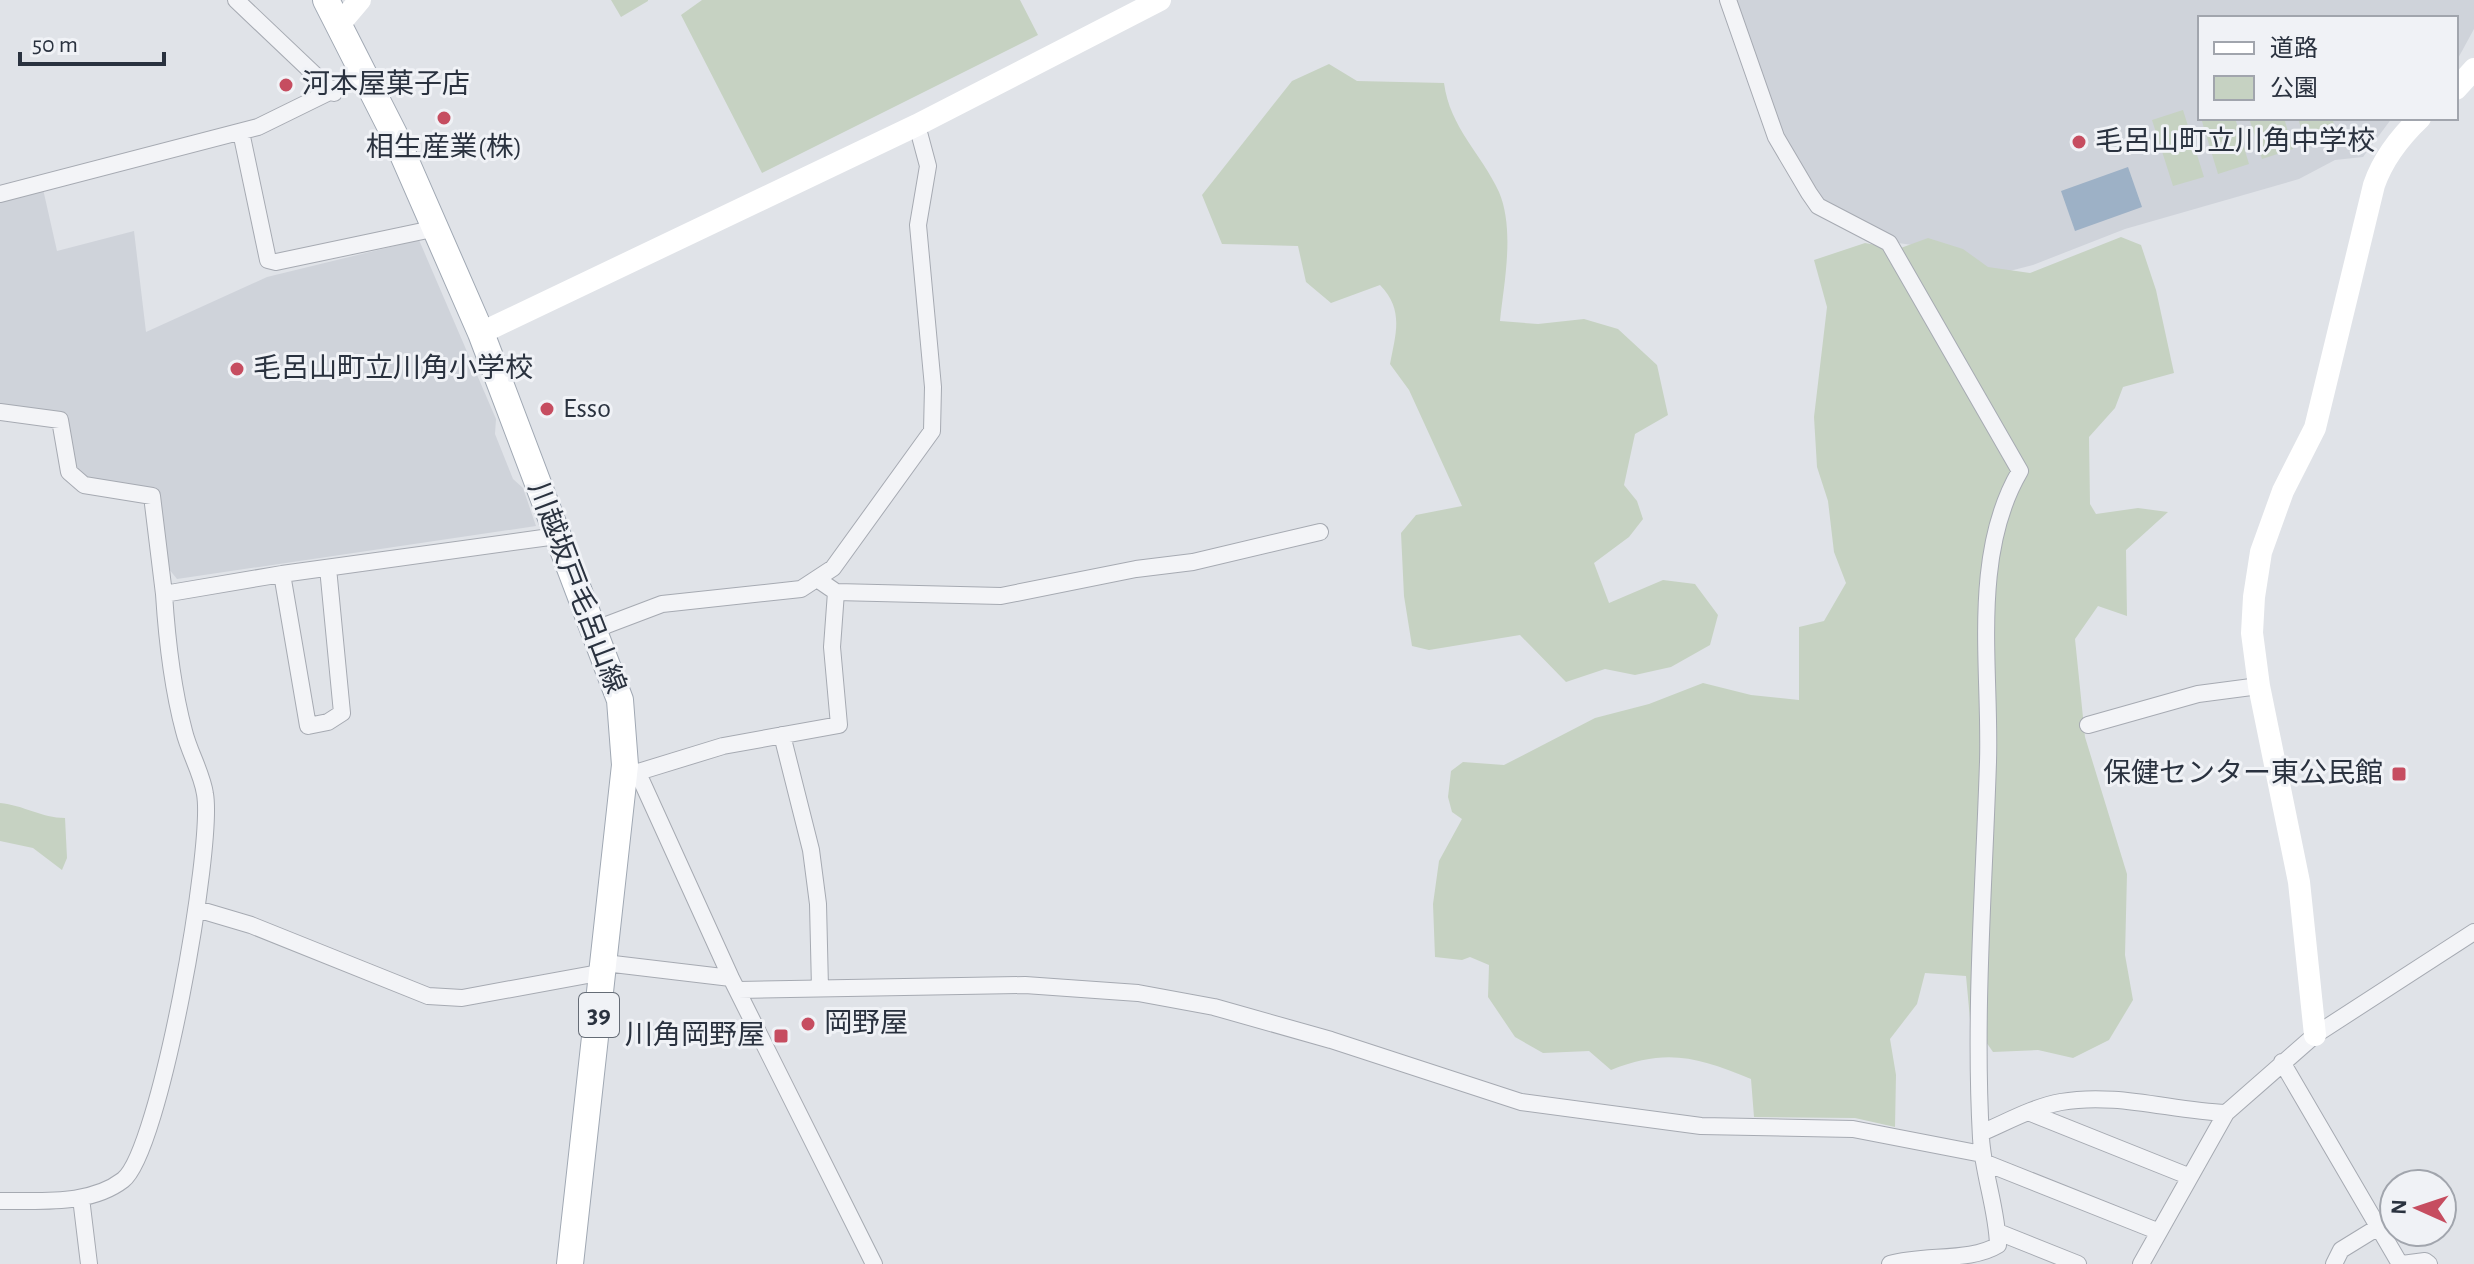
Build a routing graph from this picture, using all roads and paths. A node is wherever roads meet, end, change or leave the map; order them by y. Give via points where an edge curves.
1 (236, 0) edge
2 (326, 0) edge
3 (346, 0) edge
4 (360, 0) edge
5 (1160, 0) edge
6 (1728, 0) edge
7 (338, 26) junction
8 (2474, 69) edge
9 (364, 75) junction
10 (2458, 87) edge
11 (334, 93) junction
12 (2418, 120) edge
13 (917, 125) junction
14 (241, 132) junction
15 (0, 194) edge
16 (437, 228) junction
17 (481, 333) junction
18 (0, 412) edge
19 (1320, 532) dead end
20 (557, 536) junction
21 (328, 568) junction
22 (282, 574) junction
23 (817, 579) junction
24 (836, 592) junction
25 (164, 594) junction
26 (596, 629) junction
27 (2259, 686) junction
28 (2088, 725) dead end
29 (782, 735) junction
30 (630, 769) junction
31 (197, 909) junction
32 (2474, 932) edge
33 (605, 968) junction
34 (735, 984) junction
35 (820, 988) junction
36 (2315, 1035) junction
37 (2282, 1062) junction
38 (2028, 1112) junction
39 (2226, 1113) junction
40 (1981, 1133) junction
41 (1984, 1158) junction
42 (2188, 1176) junction
43 (81, 1198) junction
44 (0, 1201) edge
45 (2378, 1223) edge
46 (2378, 1227) edge
47 (2157, 1231) junction
48 (1998, 1232) junction
49 (1945, 1260) edge
50 (89, 1264) edge
51 (570, 1264) edge
52 (874, 1264) edge
53 (1890, 1264) edge
54 (2078, 1264) edge
55 (2141, 1264) edge
56 (2334, 1264) edge
57 (2401, 1264) edge
58 (2429, 1264) edge

1 - 11 street
2 - 7 main road, 川越坂戸毛呂山線 / 39
3 - 7 street
4 - 7 street
5 - 13 street
6 - 40 street via 1776,137 1809,193 1818,206 1889,243 2020,471 2009,491 1985,611 1988,750 1978,1050
7 - 9 main road, 川越坂戸毛呂山線 / 39
8 - 10 street
9 - 11 street
9 - 16 main road, 川越坂戸毛呂山線 / 39
11 - 14 street
12 - 27 street via 2379,170 2315,428 2283,491 2261,552 2252,633
13 - 17 street
13 - 23 street via 928,166 918,225 932,431 833,568
14 - 15 street
14 - 16 street via 268,260
16 - 17 main road, 川越坂戸毛呂山線 / 39
17 - 20 main road, 川越坂戸毛呂山線 / 39
18 - 25 street via 60,420 69,472 84,485 152,496
19 - 24 street via 1193,562 1001,596
20 - 21 street
20 - 26 main road, 川越坂戸毛呂山線 / 39
21 - 22 street
21 - 22 street via 342,713 308,726
22 - 25 street
23 - 24 street
23 - 26 street via 801,589 662,604
24 - 29 street via 832,647 839,725
25 - 31 street via 184,735 205,795
26 - 30 main road, 川越坂戸毛呂山線 / 39 via 620,700
27 - 28 street via 2198,694
27 - 36 street via 2299,882
29 - 30 street
29 - 35 street via 811,850
30 - 33 main road, 川越坂戸毛呂山線 / 39
30 - 34 street
31 - 33 street via 251,925 428,996 462,998
31 - 43 street via 182,998 142,1154 125,1179
32 - 36 street
33 - 34 street
33 - 51 main road, 川越坂戸毛呂山線 / 39
34 - 35 street
34 - 52 street
35 - 41 street via 1025,985 1138,993 1214,1007 1317,1036 1521,1102 1701,1126 1853,1129
36 - 37 street
37 - 39 street
37 - 45 street
38 - 39 street via 2062,1102 2112,1101
38 - 40 street
38 - 42 street
39 - 42 street
40 - 41 street
41 - 47 street
41 - 48 street
42 - 47 street
43 - 44 street
43 - 50 street
46 - 56 street via 2341,1250
47 - 55 street
48 - 49 street via 1998,1245 1984,1254
48 - 54 street
49 - 53 street via 1914,1257
57 - 58 street

